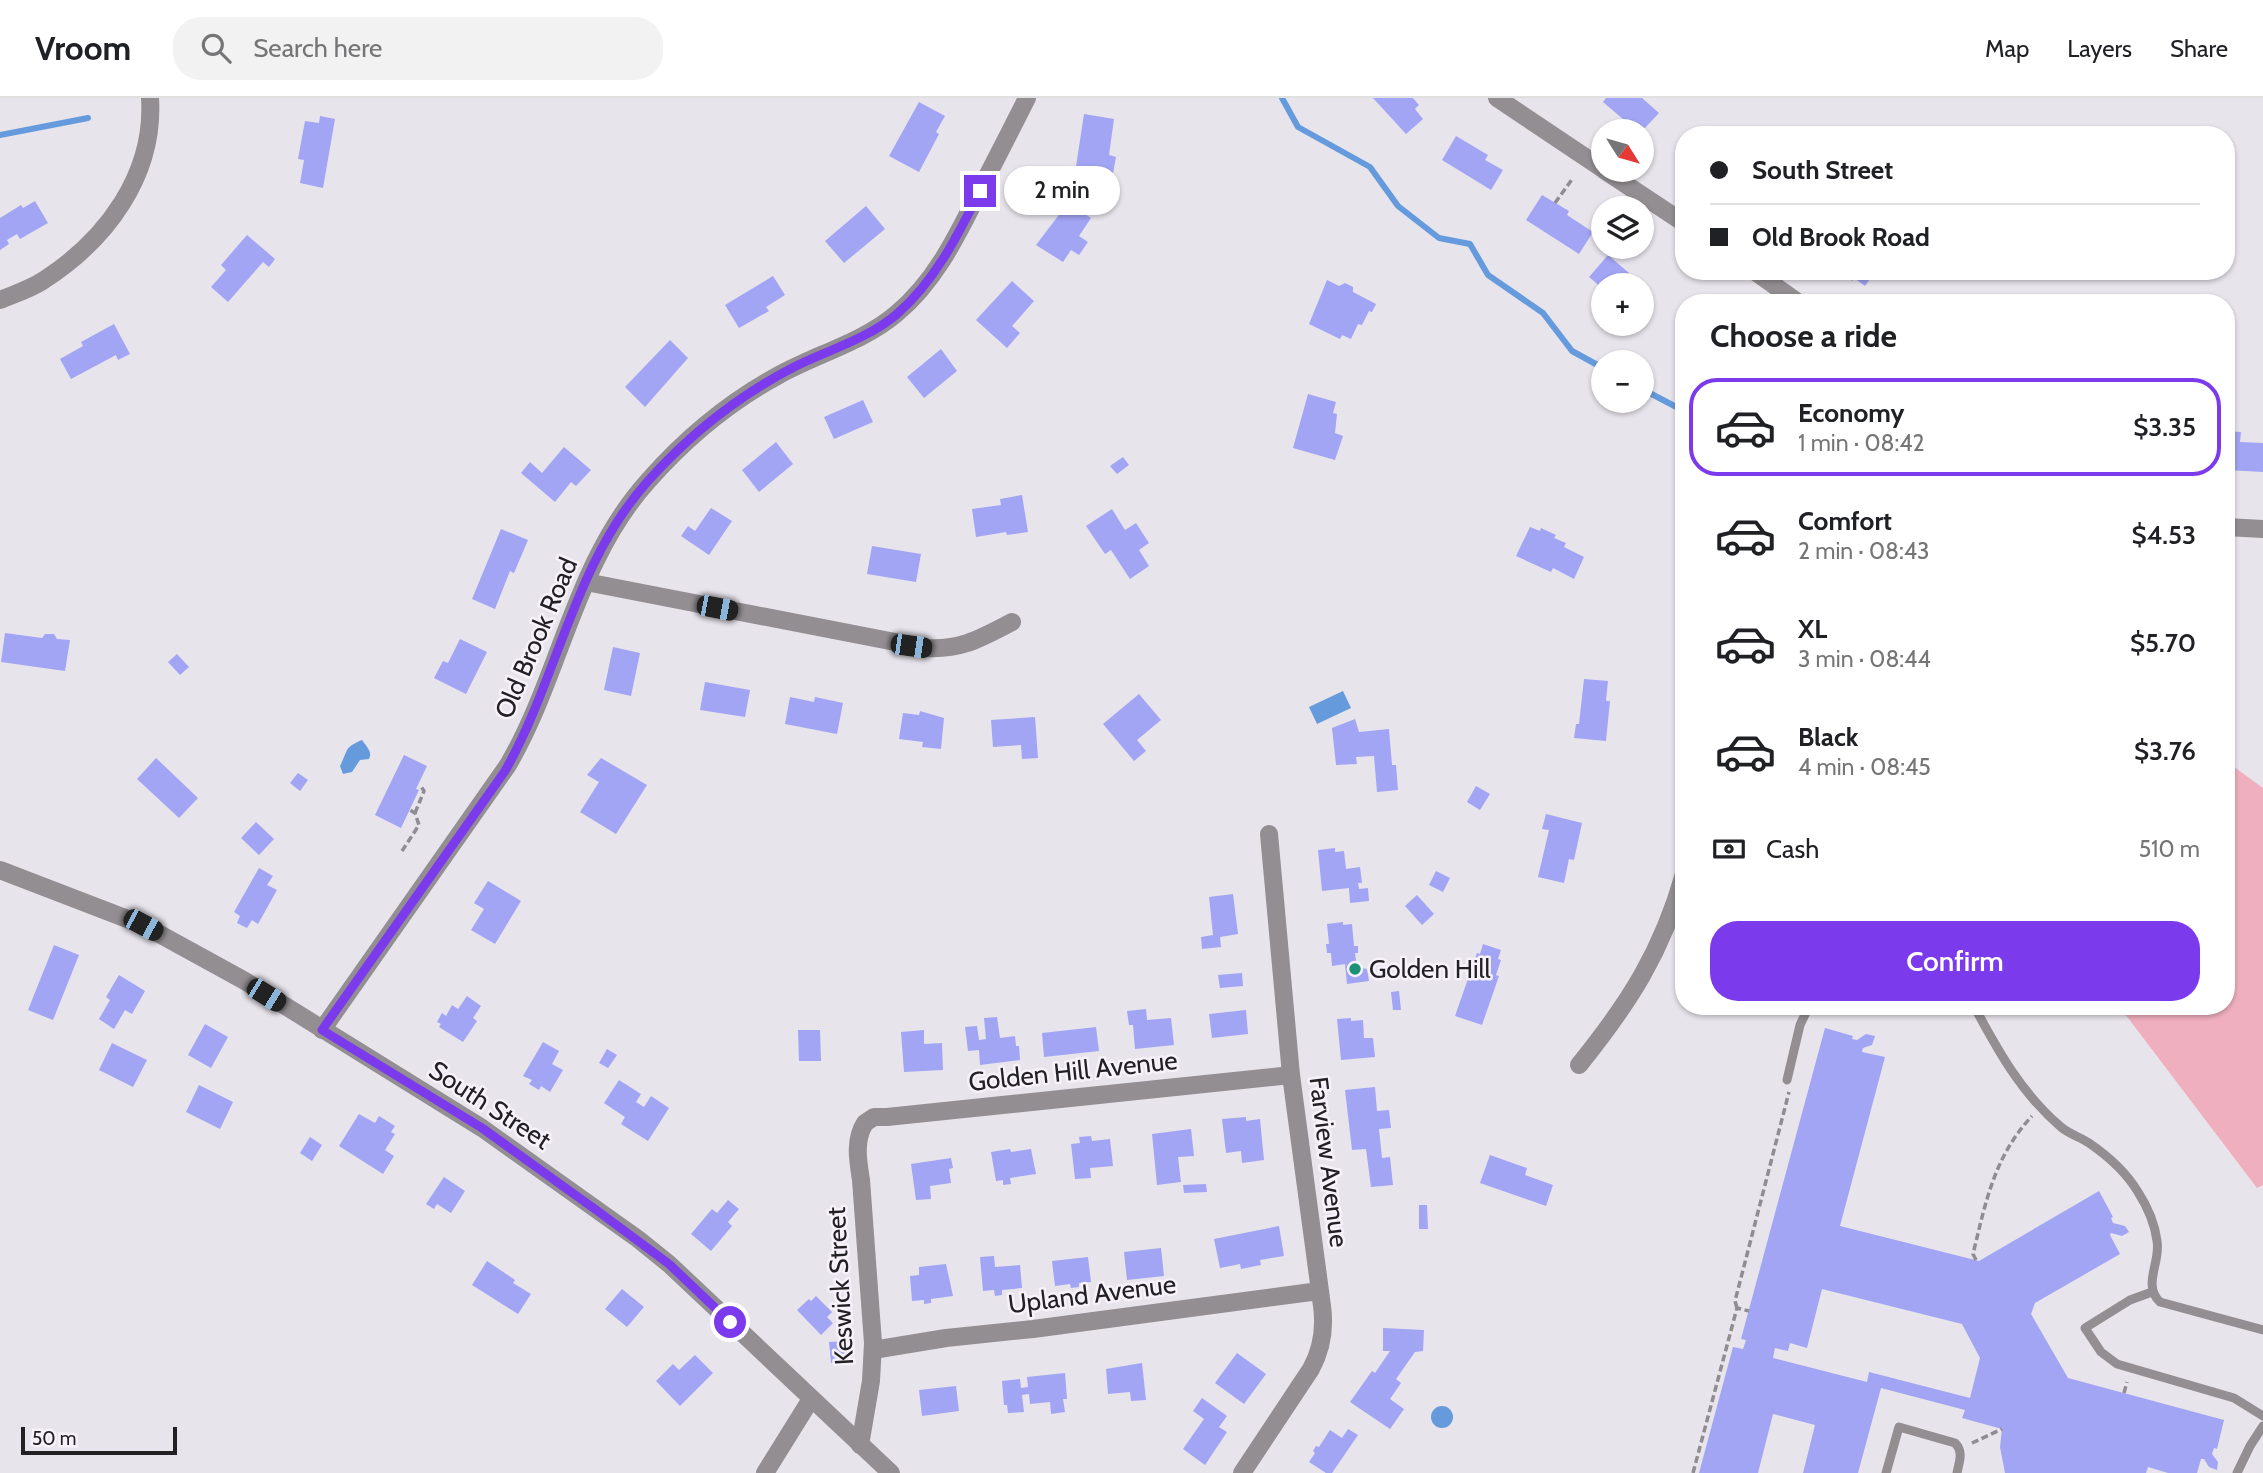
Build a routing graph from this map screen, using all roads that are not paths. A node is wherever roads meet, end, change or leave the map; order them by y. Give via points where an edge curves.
1 (150, 98) edge
2 (1027, 98) edge
3 (1497, 98) edge
4 (1591, 160) edge
5 (1623, 182) edge
6 (1675, 217) edge
7 (1767, 280) edge
8 (1786, 294) edge
9 (0, 300) edge
10 (2235, 527) edge
11 (2263, 529) edge
12 (586, 582) junction
13 (1012, 622) dead end
14 (1269, 834) dead end
15 (0, 870) edge
16 (1675, 906) edge
17 (1805, 1015) edge
18 (1979, 1015) edge
19 (322, 1030) junction
20 (1579, 1065) dead end
21 (1290, 1074) junction
22 (1787, 1080) road end
23 (864, 1125) joint
24 (1319, 1291) junction
25 (2152, 1292) junction
26 (2263, 1330) edge
27 (873, 1350) junction
28 (811, 1399) junction
29 (2263, 1416) edge
30 (2263, 1426) edge
31 (860, 1445) junction
32 (765, 1473) edge
33 (891, 1473) edge
34 (1242, 1473) edge
35 (1886, 1473) edge
36 (1956, 1473) edge
37 (2237, 1473) edge

1 - 9 street via 141,166 107,226 43,281
2 - 12 street, Old Brook Road via 948,251 915,297 875,329 769,380 701,428 632,499
3 - 4 street
5 - 6 street
7 - 8 street
10 - 11 street
12 - 13 street via 926,648 968,645
12 - 19 street, Old Brook Road via 529,725 505,771
14 - 21 street, Farview Avenue
15 - 19 street, South Street via 143,925
16 - 20 street via 1646,969 1614,1023
17 - 22 lane
18 - 25 lane via 2008,1067 2040,1106 2063,1129 2113,1162 2138,1192 2158,1243
19 - 28 street, South Street via 482,1128 638,1240
21 - 23 street, Golden Hill Avenue via 880,1116
21 - 24 street, Farview Avenue
23 - 27 street, Keswick Street via 858,1158
24 - 27 street, Upland Avenue
24 - 34 street, Farview Avenue via 1323,1330 1314,1365
25 - 26 lane via 2160,1302
25 - 29 lane via 2085,1328 2101,1352 2123,1367 2234,1398
27 - 31 street, Keswick Street
28 - 31 street, South Street
28 - 32 street
30 - 37 lane
31 - 33 street, South Street
35 - 36 lane via 1899,1427 1951,1440 1961,1457

